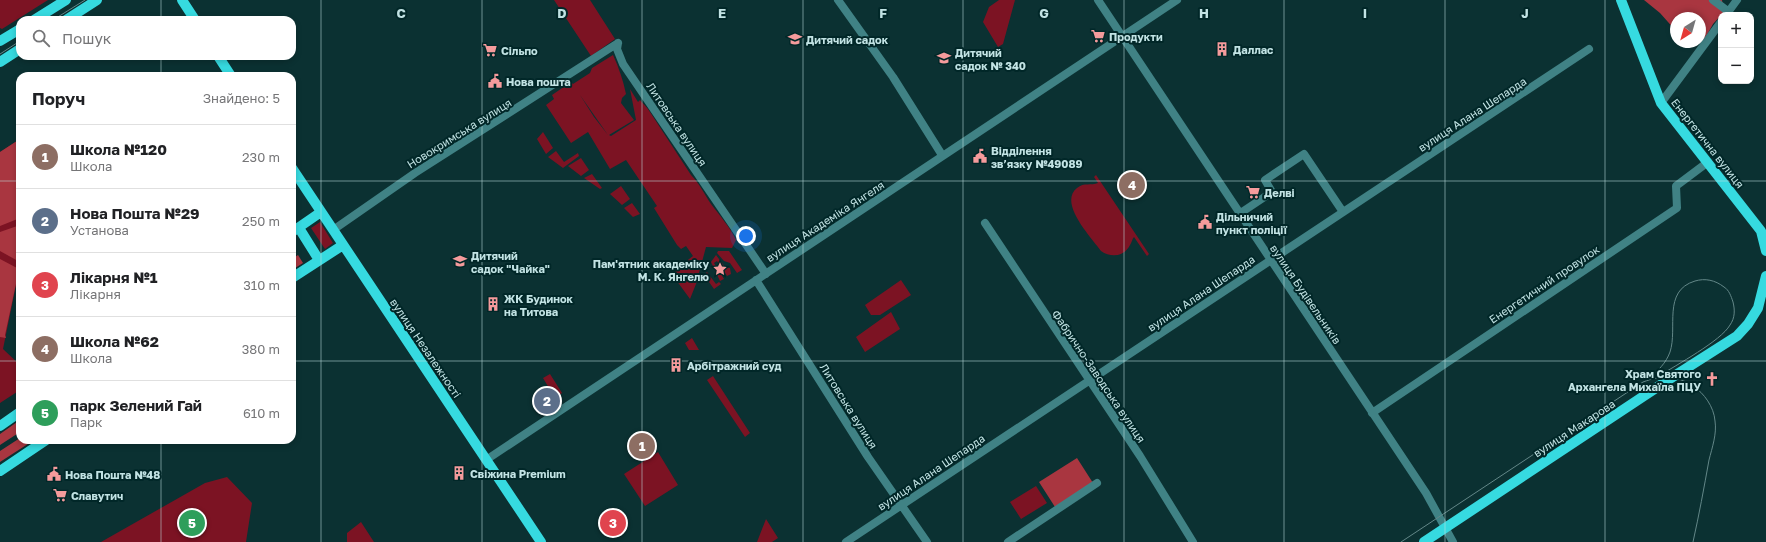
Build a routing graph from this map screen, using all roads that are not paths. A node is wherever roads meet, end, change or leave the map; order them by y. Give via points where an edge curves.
1 (66, 0) edge
2 (97, 0) edge
3 (182, 0) edge
4 (838, 0) edge
5 (1098, 0) edge
6 (1177, 0) edge
7 (1621, 0) edge
8 (1713, 0) edge
9 (1737, 0) edge
10 (1726, 12) edge
11 (1728, 12) edge
12 (40, 16) edge
13 (72, 16) edge
14 (192, 16) edge
15 (1718, 26) edge
16 (16, 32) edge
17 (1122, 37) junction
18 (0, 42) edge
19 (618, 43) joint
20 (1589, 49) dead end
21 (16, 52) edge
22 (221, 60) edge
23 (0, 62) edge
24 (228, 72) edge
25 (1660, 103) junction
26 (942, 155) junction
27 (1708, 162) junction
28 (296, 174) edge
29 (321, 212) junction
30 (1343, 212) junction
31 (1239, 214) junction
32 (985, 223) dead end
33 (296, 229) edge
34 (333, 230) junction
35 (296, 231) edge
36 (343, 245) junction
37 (1766, 251) edge
38 (319, 260) junction
39 (1270, 260) junction
40 (766, 274) junction
41 (296, 275) edge
42 (1766, 276) edge
43 (756, 280) junction
44 (1090, 380) junction
45 (1372, 413) junction
46 (16, 415) edge
47 (0, 426) edge
48 (40, 444) edge
49 (486, 460) junction
50 (0, 470) edge
51 (1097, 483) dead end
52 (900, 506) junction
53 (1445, 527) junction
54 (540, 542) edge
55 (846, 542) edge
56 (927, 542) edge
57 (1008, 542) edge
58 (1193, 542) edge
59 (1424, 542) edge
60 (1453, 542) edge

1 - 12 main road
2 - 13 main road
3 - 14 main road
4 - 26 street via 893,77
5 - 17 street, вулиця Будівельників
6 - 17 street, вулиця Академіка Янгеля
7 - 25 main road, Енергетична вулиця
8 - 10 street
9 - 11 street
15 - 25 street
16 - 18 main road
17 - 26 street, вулиця Академіка Янгеля
17 - 31 street, вулиця Будівельників
19 - 34 street, Новокримська вулиця
19 - 40 street, Литовська вулиця via 619,56 623,64
20 - 30 street, вулиця Алана Шепарда
21 - 23 main road
22 - 24 main road
25 - 27 main road, Енергетична вулиця
26 - 40 street, вулиця Академіка Янгеля
27 - 37 main road, Енергетична вулиця via 1761,231
27 - 45 street, Енергетичний провулок via 1676,186 1677,208
28 - 29 main road, вулиця Незалежності
29 - 33 main road
29 - 34 main road, вулиця Незалежності
30 - 31 street via 1304,154 1265,180 1272,192
30 - 39 street, вулиця Алана Шепарда
31 - 39 street, вулиця Будівельників
32 - 44 street, Фабрично-Заводська вулиця
34 - 36 main road, вулиця Незалежності
35 - 38 main road
36 - 38 main road
36 - 49 main road, вулиця Незалежності
38 - 41 main road
39 - 44 street, вулиця Алана Шепарда
39 - 45 street, вулиця Будівельників
40 - 43 street, вулиця Академіка Янгеля
42 - 53 main road, вулиця Макарова via 1758,308 1737,336
43 - 49 street, вулиця Академіка Янгеля
43 - 52 street, Литовська вулиця
44 - 52 street, вулиця Алана Шепарда
44 - 58 street, Фабрично-Заводська вулиця
45 - 53 street, вулиця Будівельників
46 - 47 main road
48 - 50 main road
49 - 54 main road, вулиця Незалежності
51 - 57 street
52 - 55 street, вулиця Алана Шепарда
52 - 56 street, Литовська вулиця
53 - 59 main road, вулиця Макарова
53 - 60 street, вулиця Будівельників

